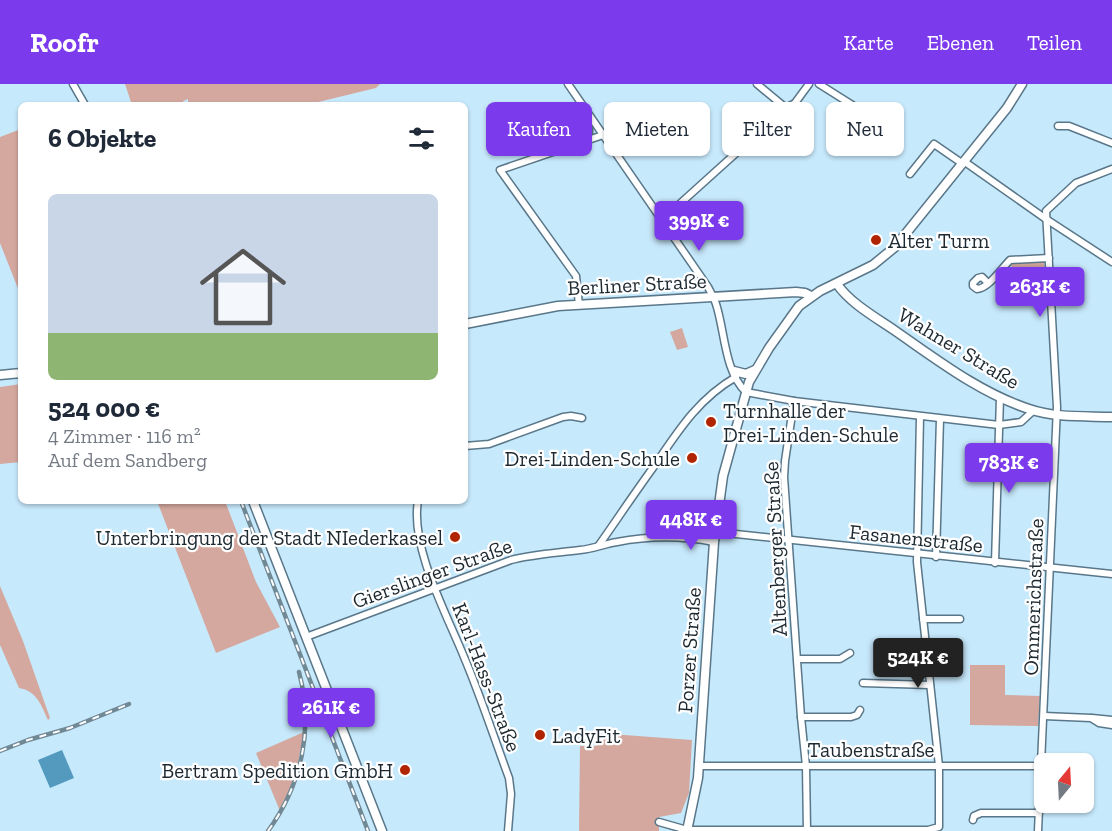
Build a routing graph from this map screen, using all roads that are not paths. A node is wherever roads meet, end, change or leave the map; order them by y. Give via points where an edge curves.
1 (73, 84) edge
2 (568, 84) edge
3 (757, 84) edge
4 (809, 84) edge
5 (819, 84) edge
6 (1022, 84) edge
7 (83, 102) edge
8 (581, 102) edge
9 (779, 102) edge
10 (796, 102) edge
11 (848, 102) edge
12 (592, 118) edge
13 (1058, 126) dead end
14 (603, 135) junction
15 (592, 140) edge
16 (1112, 143) edge
17 (545, 156) edge
18 (733, 156) edge
19 (964, 163) junction
20 (1112, 169) edge
21 (910, 174) dead end
22 (663, 219) junction
23 (1046, 219) junction
24 (1049, 258) junction
25 (1112, 262) edge
26 (988, 283) dead end
27 (837, 284) junction
28 (811, 296) junction
29 (713, 298) junction
30 (579, 305) junction
31 (468, 323) edge
32 (756, 370) junction
33 (1, 372) edge
34 (18, 373) edge
35 (735, 374) junction
36 (746, 392) junction
37 (1000, 397) junction
38 (794, 401) junction
39 (1034, 410) junction
40 (1057, 414) junction
41 (920, 417) junction
42 (1112, 417) edge
43 (582, 418) dead end
44 (940, 419) junction
45 (999, 425) junction
46 (468, 446) edge
47 (255, 504) edge
48 (418, 504) edge
49 (717, 532) junction
50 (790, 541) junction
51 (714, 542) junction
52 (599, 545) junction
53 (917, 555) junction
54 (936, 557) junction
55 (995, 563) junction
56 (1050, 569) junction
57 (1112, 574) edge
58 (436, 589) junction
59 (923, 619) junction
60 (960, 619) dead end
61 (306, 637) junction
62 (850, 653) dead end
63 (798, 659) junction
64 (862, 683) dead end
65 (930, 685) junction
66 (860, 710) dead end
67 (1044, 716) junction
68 (801, 717) junction
69 (1091, 718) junction
70 (1112, 720) edge
71 (1112, 725) edge
72 (1043, 753) edge
73 (699, 766) junction
74 (806, 766) junction
75 (939, 766) junction
76 (1034, 766) edge
77 (1034, 813) edge
78 (1039, 813) edge
79 (973, 820) dead end
80 (659, 822) dead end
81 (382, 831) edge
82 (508, 831) edge
83 (687, 831) edge
84 (807, 831) edge
85 (1038, 831) edge

1 - 7 street
2 - 8 street
3 - 9 street
4 - 10 street
5 - 11 street
6 - 19 street, Porzer Straße
12 - 14 street
13 - 16 street via 1069,126
14 - 15 street
14 - 22 street
17 - 30 street via 500,171 576,276
18 - 22 street
19 - 21 street via 934,144
19 - 23 street
19 - 27 street, Porzer Straße via 895,248
20 - 23 street via 1076,183 1050,206
22 - 29 street
23 - 24 street, Ommerichstraße
23 - 25 street
24 - 26 street via 1010,260
24 - 40 street, Ommerichstraße
27 - 28 street, Porzer Straße
27 - 37 street, Wahner Straße via 877,318
28 - 29 street, Berliner Straße via 796,292
28 - 32 street, Porzer Straße via 792,314
29 - 30 street, Berliner Straße
29 - 35 street
30 - 31 street, Berliner Straße via 528,310
32 - 35 street
32 - 36 street, Porzer Straße
33 - 34 street
35 - 36 street
35 - 52 street via 708,396 680,428
36 - 38 street
36 - 49 street, Porzer Straße via 723,476
37 - 39 street, Wahner Straße
37 - 45 street
38 - 41 street
38 - 50 street, Altenberger Straße via 785,461
39 - 40 street, Wahner Straße
39 - 45 street via 1021,422
40 - 42 street, Wahner Straße
40 - 56 street, Ommerichstraße
41 - 44 street
41 - 53 street
43 - 46 street via 563,417 489,444
44 - 45 street
44 - 54 street
45 - 55 street
47 - 61 street
48 - 58 street, Karl-Hass-Straße via 417,529
49 - 50 street, Fasanenstraße
49 - 51 street, Porzer Straße
50 - 53 street, Fasanenstraße
50 - 63 street, Altenberger Straße
51 - 52 street, Gierslinger Straße via 647,539
51 - 73 street, Porzer Straße
52 - 58 street, Gierslinger Straße via 511,560
53 - 54 street, Fasanenstraße
53 - 59 street
54 - 55 street, Fasanenstraße
55 - 56 street, Fasanenstraße
56 - 57 street, Fasanenstraße
56 - 67 street, Ommerichstraße
58 - 61 street, Gierslinger Straße
58 - 82 street, Karl-Hass-Straße via 509,778
59 - 60 street
59 - 65 street
61 - 81 street
62 - 63 street, Altenberger Straße via 840,659
63 - 68 street, Altenberger Straße
64 - 65 street
65 - 75 street
66 - 68 street via 851,717
67 - 69 street
67 - 72 street, Ommerichstraße
68 - 74 street, Altenberger Straße
69 - 70 street
69 - 71 street
73 - 74 street, Taubenstraße
73 - 83 street, Porzer Straße
74 - 75 street, Taubenstraße
74 - 84 street, Altenberger Straße
75 - 76 street, Taubenstraße
75 - 84 street via 939,827 934,830
77 - 79 street via 981,813
78 - 85 street, Ommerichstraße
80 - 83 street
83 - 84 street

